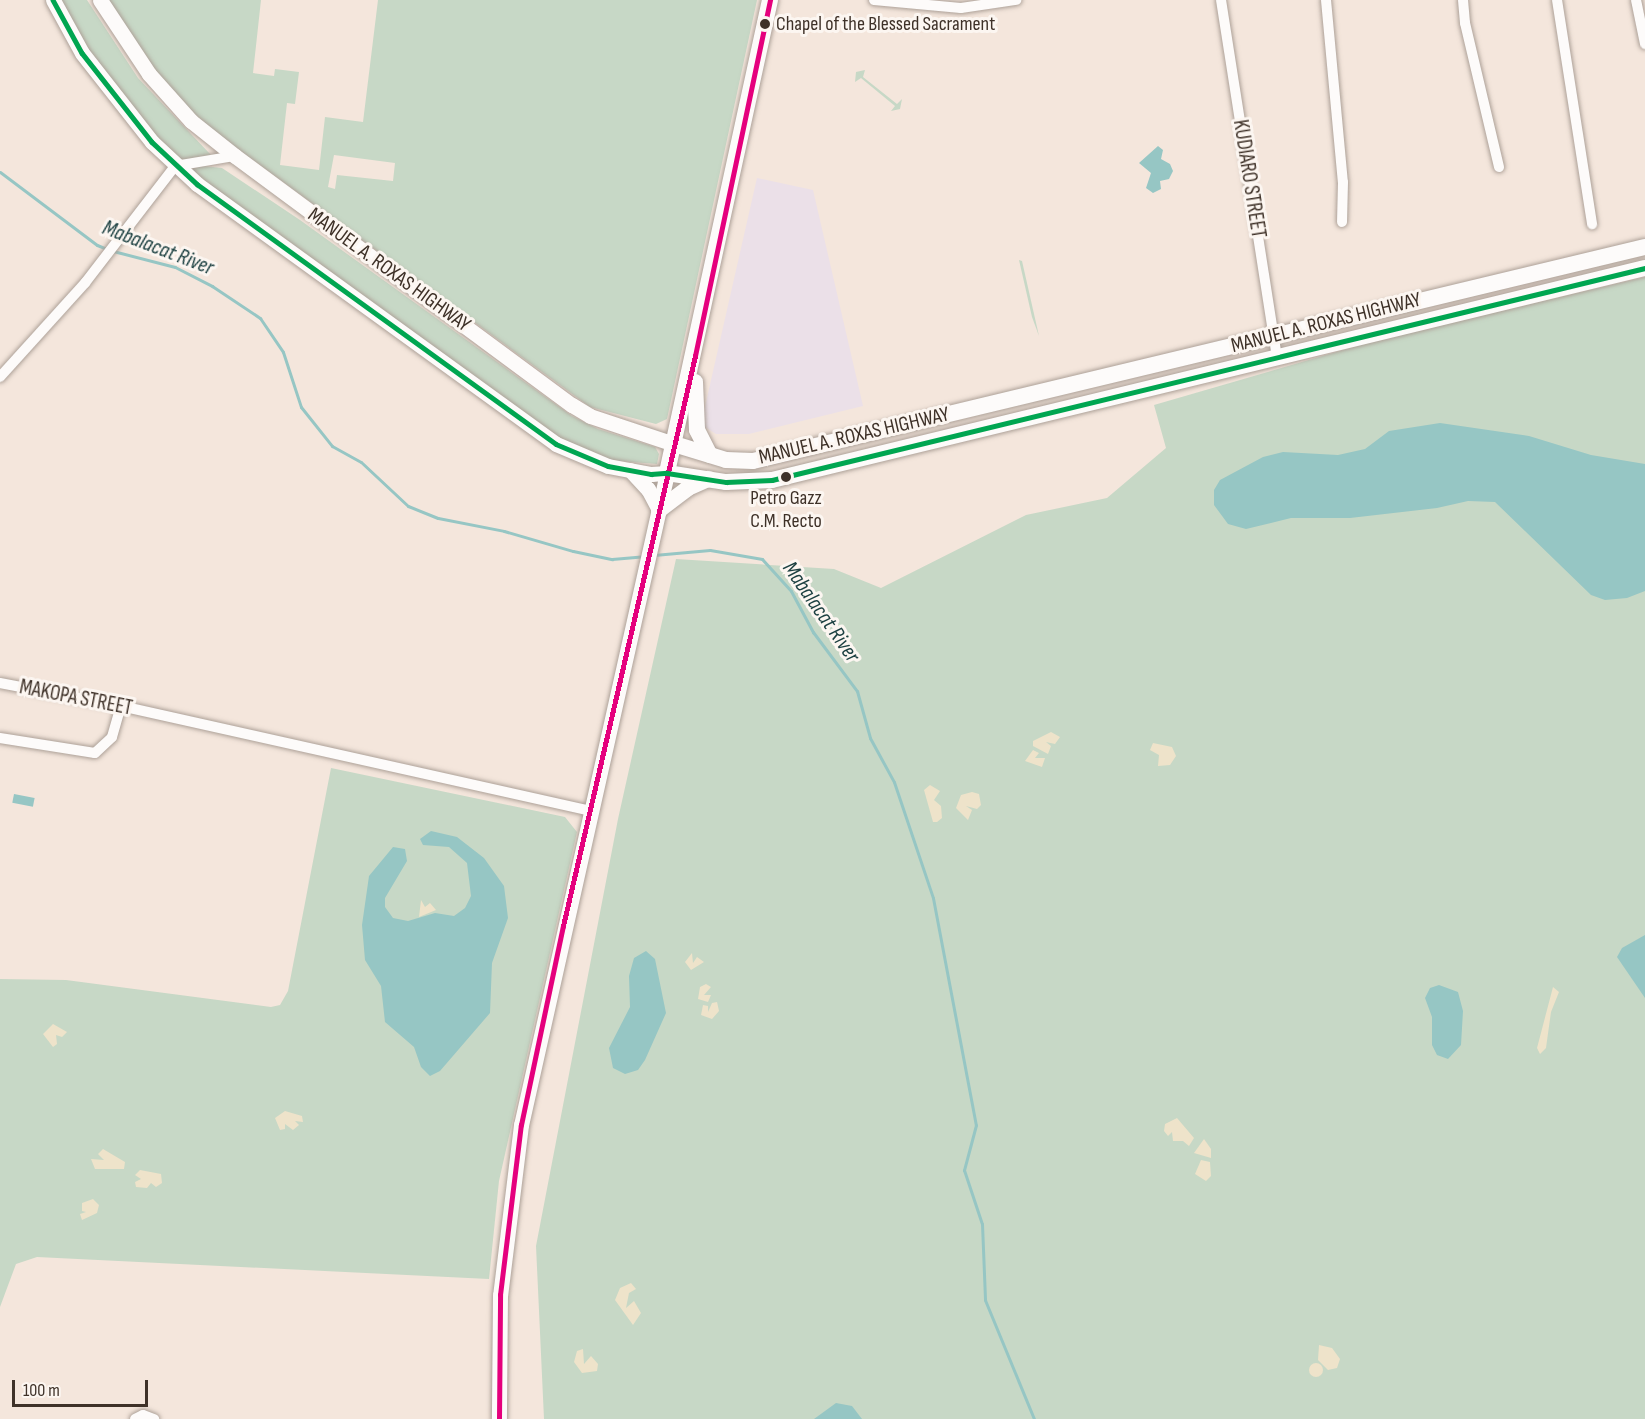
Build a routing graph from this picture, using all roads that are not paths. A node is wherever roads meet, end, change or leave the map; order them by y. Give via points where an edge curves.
1 (53, 0) edge
2 (100, 0) edge
3 (770, 0) edge
4 (874, 0) edge
5 (1016, 0) edge
6 (1221, 0) edge
7 (1326, 0) edge
8 (1463, 0) edge
9 (1557, 0) edge
10 (1636, 0) edge
11 (1645, 44) edge
12 (235, 156) junction
13 (175, 166) junction
14 (1499, 167) dead end
15 (1342, 222) dead end
16 (1593, 224) dead end
17 (1645, 246) edge
18 (1645, 268) edge
19 (1273, 334) junction
20 (695, 356) junction
21 (1277, 357) junction
22 (0, 377) edge
23 (674, 444) junction
24 (710, 455) junction
25 (630, 470) junction
26 (668, 473) junction
27 (708, 479) junction
28 (659, 510) junction
29 (0, 683) edge
30 (121, 706) junction
31 (0, 738) edge
32 (589, 811) junction
33 (135, 1419) edge
34 (154, 1419) edge
35 (499, 1419) edge

1 - 13 main road, MANUEL A. ROXAS HIGHWAY via 82,53
2 - 12 main road, MANUEL A. ROXAS HIGHWAY via 149,74 191,121
3 - 20 main road
4 - 5 street via 961,8
6 - 19 street, KUDIARO STREET
7 - 15 street via 1343,182
8 - 14 street
9 - 16 street
10 - 11 street
12 - 13 street
12 - 23 main road, MANUEL A. ROXAS HIGHWAY via 572,405 590,416
13 - 22 street via 85,283
13 - 25 main road, MANUEL A. ROXAS HIGHWAY via 556,444 577,456
17 - 19 main road, MANUEL A. ROXAS HIGHWAY
18 - 21 main road, MANUEL A. ROXAS HIGHWAY
19 - 21 street, KUDIARO STREET
19 - 24 main road, MANUEL A. ROXAS HIGHWAY via 777,456 753,460
20 - 23 main road
20 - 24 main road via 696,424 701,444
21 - 27 main road, MANUEL A. ROXAS HIGHWAY via 772,480
23 - 24 main road, MANUEL A. ROXAS HIGHWAY
23 - 26 main road
25 - 26 main road, MANUEL A. ROXAS HIGHWAY
25 - 28 main road via 648,489
26 - 27 main road, MANUEL A. ROXAS HIGHWAY
26 - 28 main road
27 - 28 main road via 688,488
28 - 32 main road
29 - 30 street, MAKOPA STREET
30 - 31 street via 112,737 95,753
30 - 32 street, MAKOPA STREET
32 - 35 main road via 515,1160 499,1302
33 - 34 street via 143,1415

